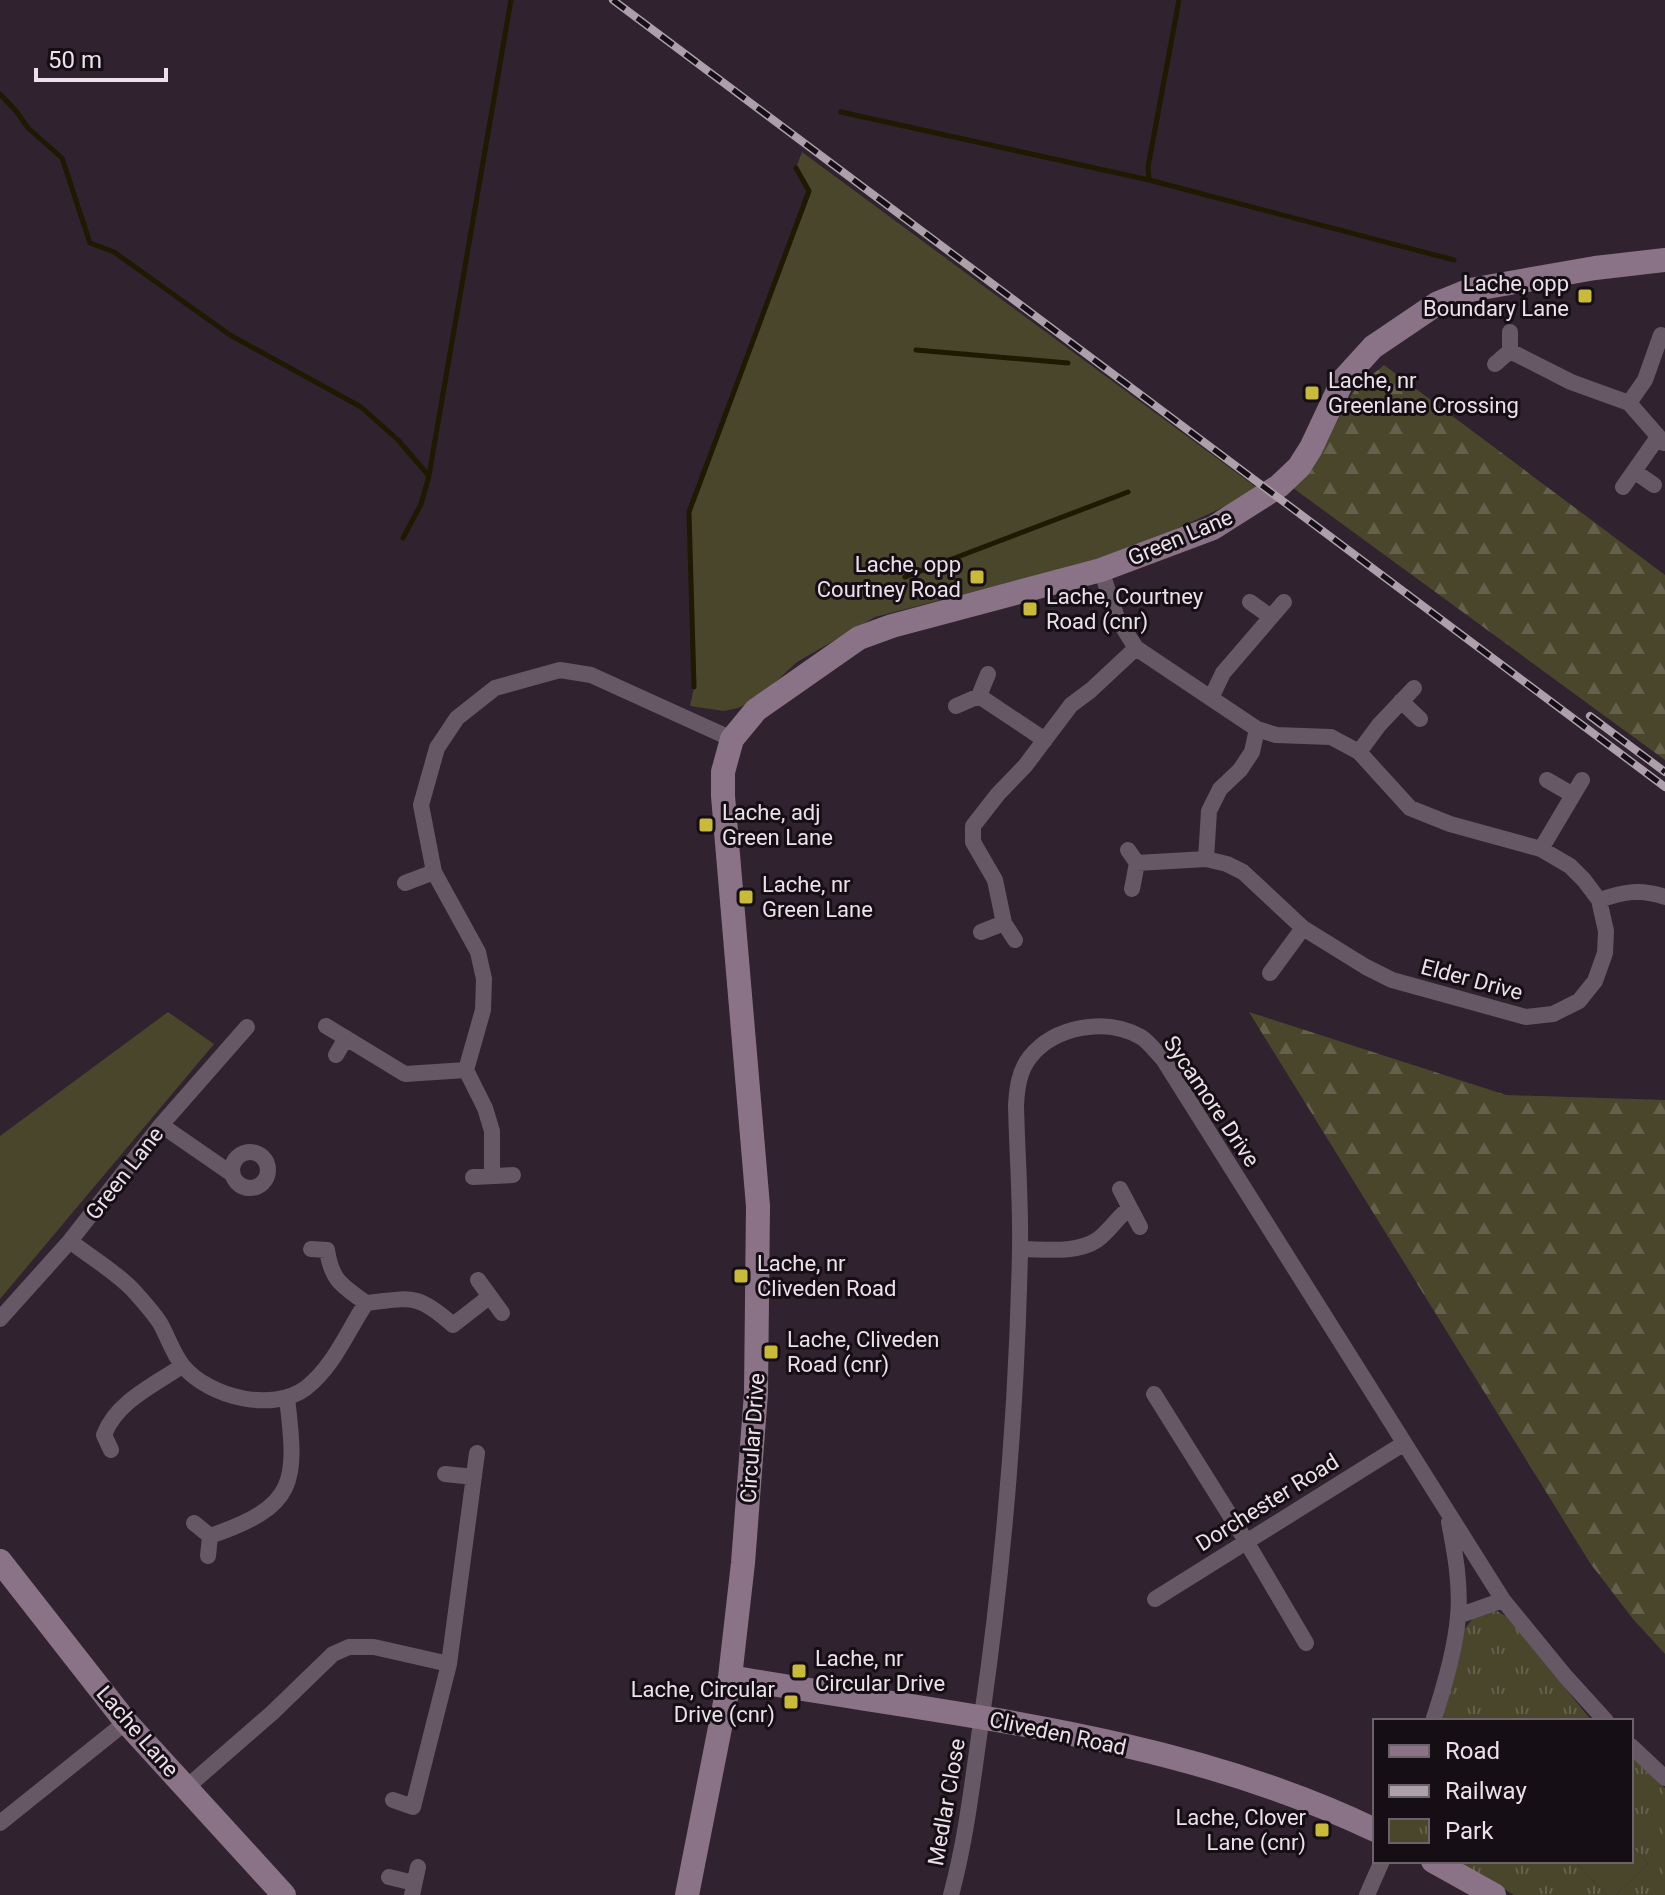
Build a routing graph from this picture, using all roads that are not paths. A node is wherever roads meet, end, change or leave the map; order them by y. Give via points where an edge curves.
1 (1665, 260) edge
2 (1510, 332) dead end
3 (1661, 335) dead end
4 (1510, 351) junction
5 (1495, 364) dead end
6 (1629, 403) junction
7 (1661, 440) edge
8 (1634, 471) junction
9 (1654, 485) dead end
10 (1623, 487) dead end
11 (1101, 570) junction
12 (1250, 602) dead end
13 (1284, 602) dead end
14 (1271, 617) junction
15 (1136, 648) junction
16 (988, 674) dead end
17 (1414, 688) dead end
18 (979, 696) junction
19 (1211, 698) junction
20 (1401, 701) junction
21 (956, 706) dead end
22 (1420, 719) dead end
23 (1257, 729) junction
24 (732, 739) junction
25 (1045, 740) junction
26 (1359, 752) junction
27 (1547, 780) dead end
28 (1582, 780) dead end
29 (1573, 795) junction
30 (1541, 849) junction
31 (1206, 859) junction
32 (434, 872) junction
33 (405, 883) dead end
34 (1132, 889) dead end
35 (1665, 897) edge
36 (1599, 900) junction
37 (1004, 923) junction
38 (1303, 928) junction
39 (981, 932) dead end
40 (1015, 940) dead end
41 (1270, 973) dead end
42 (326, 1026) dead end
43 (247, 1027) dead end
44 (346, 1038) junction
45 (336, 1055) dead end
46 (466, 1070) junction
47 (161, 1125) junction
48 (232, 1174) dead end
49 (513, 1175) dead end
50 (492, 1176) junction
51 (473, 1177) dead end
52 (1120, 1189) dead end
53 (1130, 1208) junction
54 (1140, 1227) dead end
55 (70, 1241) junction
56 (345, 1243) dead end
57 (1020, 1249) junction
58 (478, 1280) dead end
59 (489, 1297) junction
60 (366, 1303) junction
61 (502, 1313) dead end
62 (0, 1319) edge
63 (182, 1366) junction
64 (1154, 1394) dead end
65 (287, 1398) junction
66 (102, 1439) dead end
67 (1403, 1444) junction
68 (477, 1453) dead end
69 (445, 1474) dead end
70 (474, 1477) junction
71 (1447, 1515) junction
72 (194, 1523) dead end
73 (210, 1536) junction
74 (1246, 1541) junction
75 (208, 1556) dead end
76 (0, 1561) edge
77 (1155, 1599) dead end
78 (1503, 1600) junction
79 (1458, 1616) junction
80 (1306, 1643) dead end
81 (449, 1664) junction
82 (730, 1677) junction
83 (982, 1717) junction
84 (1434, 1719) edge
85 (1604, 1719) edge
86 (126, 1722) junction
87 (1633, 1748) edge
88 (1665, 1778) edge
89 (187, 1787) junction
90 (393, 1800) dead end
91 (0, 1823) edge
92 (1373, 1829) edge
93 (1381, 1863) edge
94 (1437, 1863) edge
95 (389, 1877) dead end
96 (415, 1882) edge
97 (284, 1895) edge
98 (687, 1895) edge
99 (951, 1895) edge
100 (1367, 1895) edge
101 (1494, 1895) edge

1 - 11 street, Green Lane via 1470,290 1438,303 1373,347 1343,380 1311,448 1279,486 1213,528
2 - 4 street
3 - 6 street via 1645,380
4 - 5 street
4 - 6 street
6 - 7 street
7 - 8 street
8 - 9 street
8 - 10 street
11 - 15 street via 1117,618
11 - 24 street, Green Lane via 859,638 756,710
12 - 14 street
13 - 14 street
14 - 19 street via 1223,673
15 - 19 street
15 - 25 street via 1071,705
16 - 18 street
17 - 20 street
18 - 21 street
18 - 25 street
19 - 23 street
20 - 22 street
20 - 26 street
23 - 26 street via 1331,737
23 - 31 street via 1252,752 1220,789 1209,811
24 - 32 street via 591,675 560,670 495,688 457,718 437,748 421,805
24 - 82 street, Circular Drive via 723,796 758,1206 756,1393
25 - 37 street via 973,826 973,842 995,880
26 - 30 street via 1410,808
27 - 29 street
28 - 29 street
29 - 30 street
30 - 36 street via 1570,866
31 - 34 street, Elder Drive via 1132,856
31 - 38 street, Elder Drive via 1243,872
32 - 33 street
32 - 46 street via 478,952 484,979 483,1010
35 - 36 street via 1629,890
36 - 38 street, Elder Drive via 1606,942 1595,981 1579,1001 1553,1014 1526,1017 1392,980
37 - 39 street
37 - 40 street
38 - 41 street
42 - 44 street
43 - 47 street, Green Lane
44 - 45 street
44 - 46 street via 405,1074
46 - 50 street via 492,1131
47 - 48 street
47 - 55 street, Green Lane
49 - 50 street
50 - 51 street
52 - 53 street
53 - 54 street
53 - 57 street via 1085,1246
55 - 62 street, Green Lane
55 - 63 street via 131,1288 159,1321
56 - 60 street via 319,1249 343,1286
57 - 67 street, Sycamore Drive via 1016,1105 1018,1081 1029,1058 1068,1031 1093,1026 1142,1037 1163,1059
57 - 83 street, Sycamore Drive via 1006,1518
58 - 59 street
59 - 60 street via 457,1330 421,1300
59 - 61 street
60 - 65 street via 322,1373
63 - 65 street via 204,1384 237,1397
63 - 66 street via 120,1409
64 - 74 street
65 - 73 street via 293,1452 280,1497 258,1516
67 - 71 street, Sycamore Drive
67 - 74 street, Dorchester Road
68 - 70 street
69 - 70 street
70 - 81 street
71 - 78 street, Sycamore Drive
71 - 79 street
72 - 73 street
73 - 75 street
74 - 77 street, Dorchester Road
74 - 80 street
76 - 86 street, Lache Lane
78 - 79 street
78 - 85 street, Sycamore Drive
79 - 84 street
81 - 89 street via 374,1647 349,1647 333,1654
81 - 90 street via 413,1807
82 - 83 street, Cliveden Road
82 - 98 street, Circular Drive
83 - 92 street, Cliveden Road via 1059,1729 1176,1759
83 - 99 street, Medlar Close via 966,1836
86 - 89 street, Lache Lane
86 - 91 street
87 - 88 street
89 - 97 street, Lache Lane
93 - 100 street
94 - 101 street
95 - 96 street

